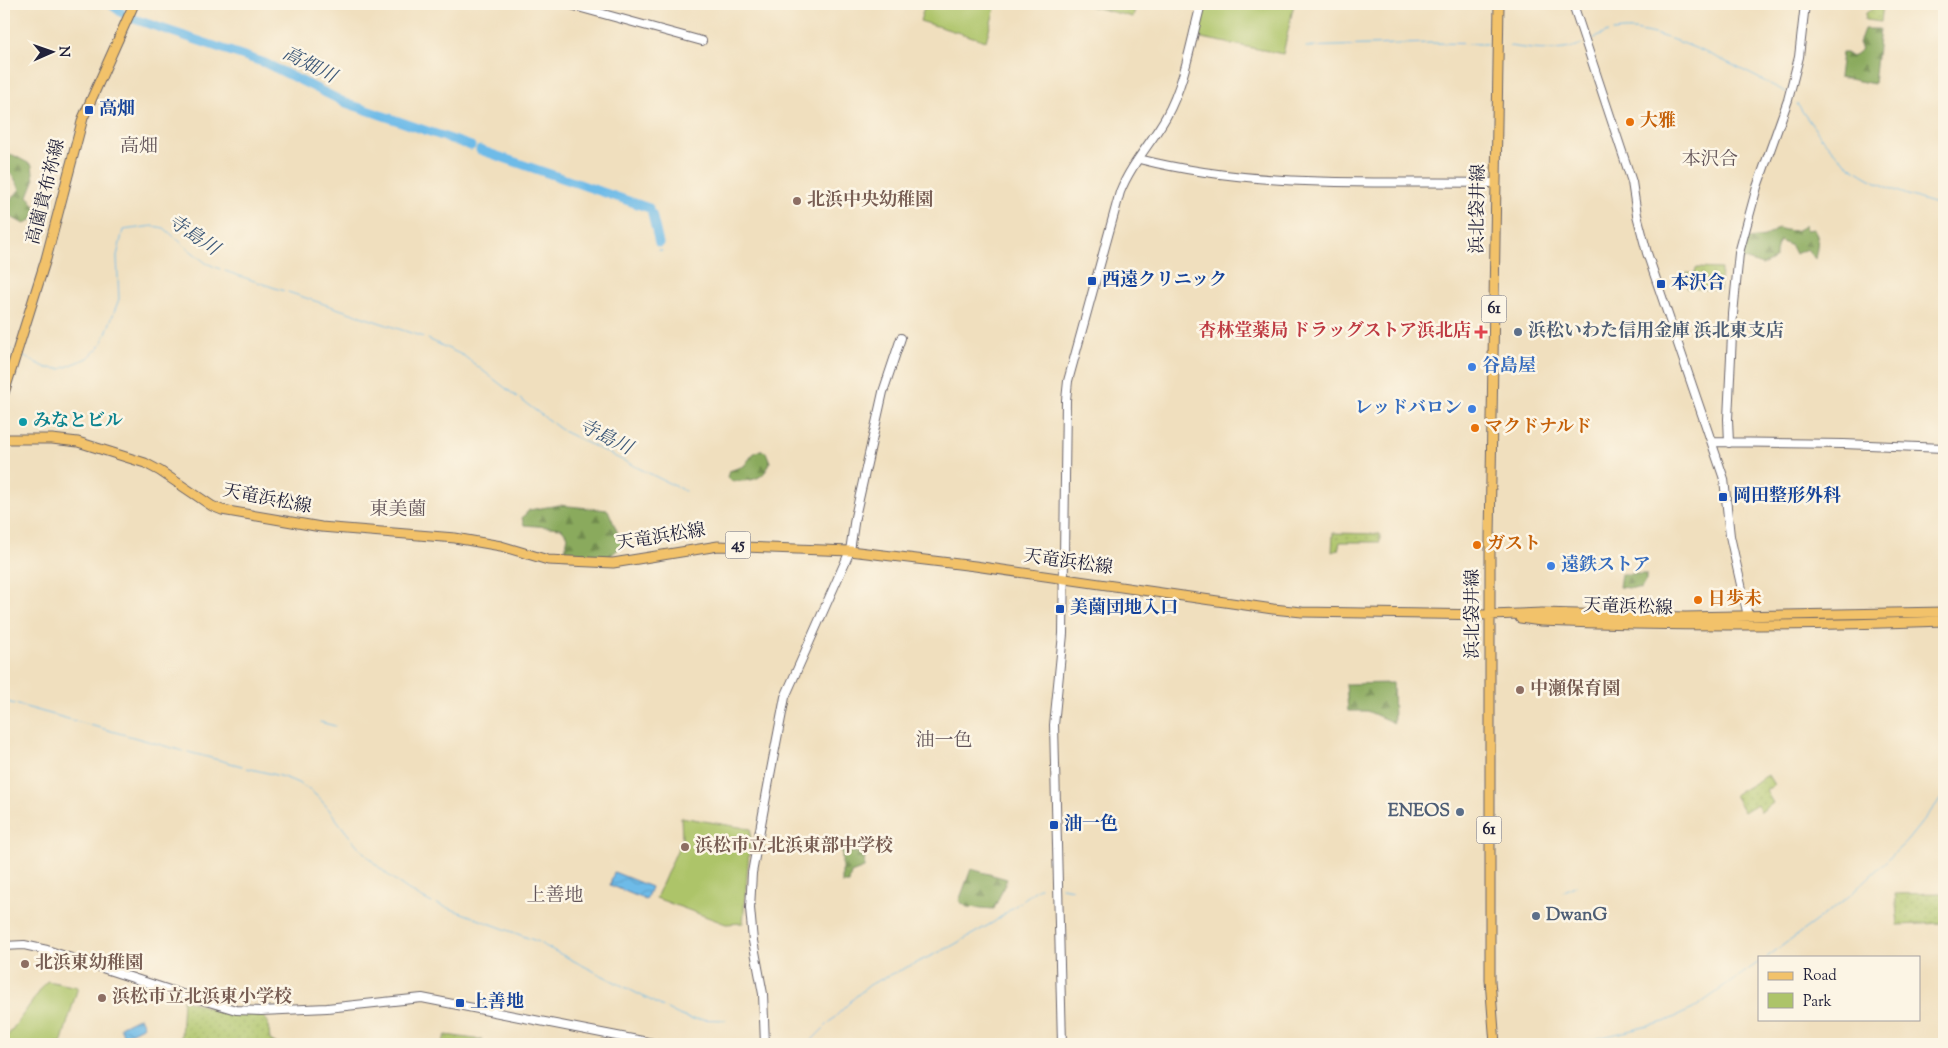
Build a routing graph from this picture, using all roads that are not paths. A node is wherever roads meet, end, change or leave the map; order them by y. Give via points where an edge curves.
1 (134, 4) edge
2 (567, 4) edge
3 (1201, 4) edge
4 (1499, 4) edge
5 (1573, 4) edge
6 (1805, 4) edge
7 (702, 41) dead end
8 (1139, 159) junction
9 (1496, 184) junction
10 (901, 338) dead end
11 (4, 393) edge
12 (4, 439) edge
13 (1713, 442) junction
14 (1729, 443) junction
15 (1944, 448) edge
16 (850, 551) junction
17 (1064, 579) junction
18 (1944, 612) edge
19 (1490, 615) junction
20 (1748, 616) junction
21 (1944, 620) edge
22 (4, 946) edge
23 (1944, 1043) edge
24 (658, 1044) edge
25 (765, 1044) edge
26 (1062, 1044) edge
27 (1495, 1044) edge
28 (1935, 1044) edge

1 - 11 main road, 高薗貴布祢線 via 82,118 46,259
2 - 7 street
3 - 8 street via 1176,95
4 - 9 main road, 浜北袋井線 / 61
5 - 13 street via 1632,182 1636,215 1647,253
6 - 14 street via 1799,57 1788,100 1757,187 1739,253
8 - 9 street via 1202,173 1267,180
8 - 17 street via 1119,197 1069,372
9 - 19 main road, 浜北袋井線 / 61
10 - 16 street via 883,392
12 - 16 main road, 天竜浜松線 / 45 via 78,442 145,463 222,510 321,527 464,539 548,560 613,563 718,546
13 - 14 street
13 - 20 street via 1724,479 1730,536
14 - 15 street
16 - 17 main road, 天竜浜松線 / 45
16 - 25 street via 786,697 752,874 750,908 763,994
17 - 19 main road, 天竜浜松線 / 45 via 1284,610
17 - 26 street via 1062,649 1054,725
18 - 20 main road, 天竜浜松線 / 45
19 - 20 main road, 天竜浜松線 / 45
19 - 21 main road, 天竜浜松線 / 45 via 1542,621 1683,626
19 - 27 main road, 浜北袋井線 / 61 via 1490,980
22 - 24 street via 24,945 47,950 236,1010 319,1008 422,998
23 - 28 street

